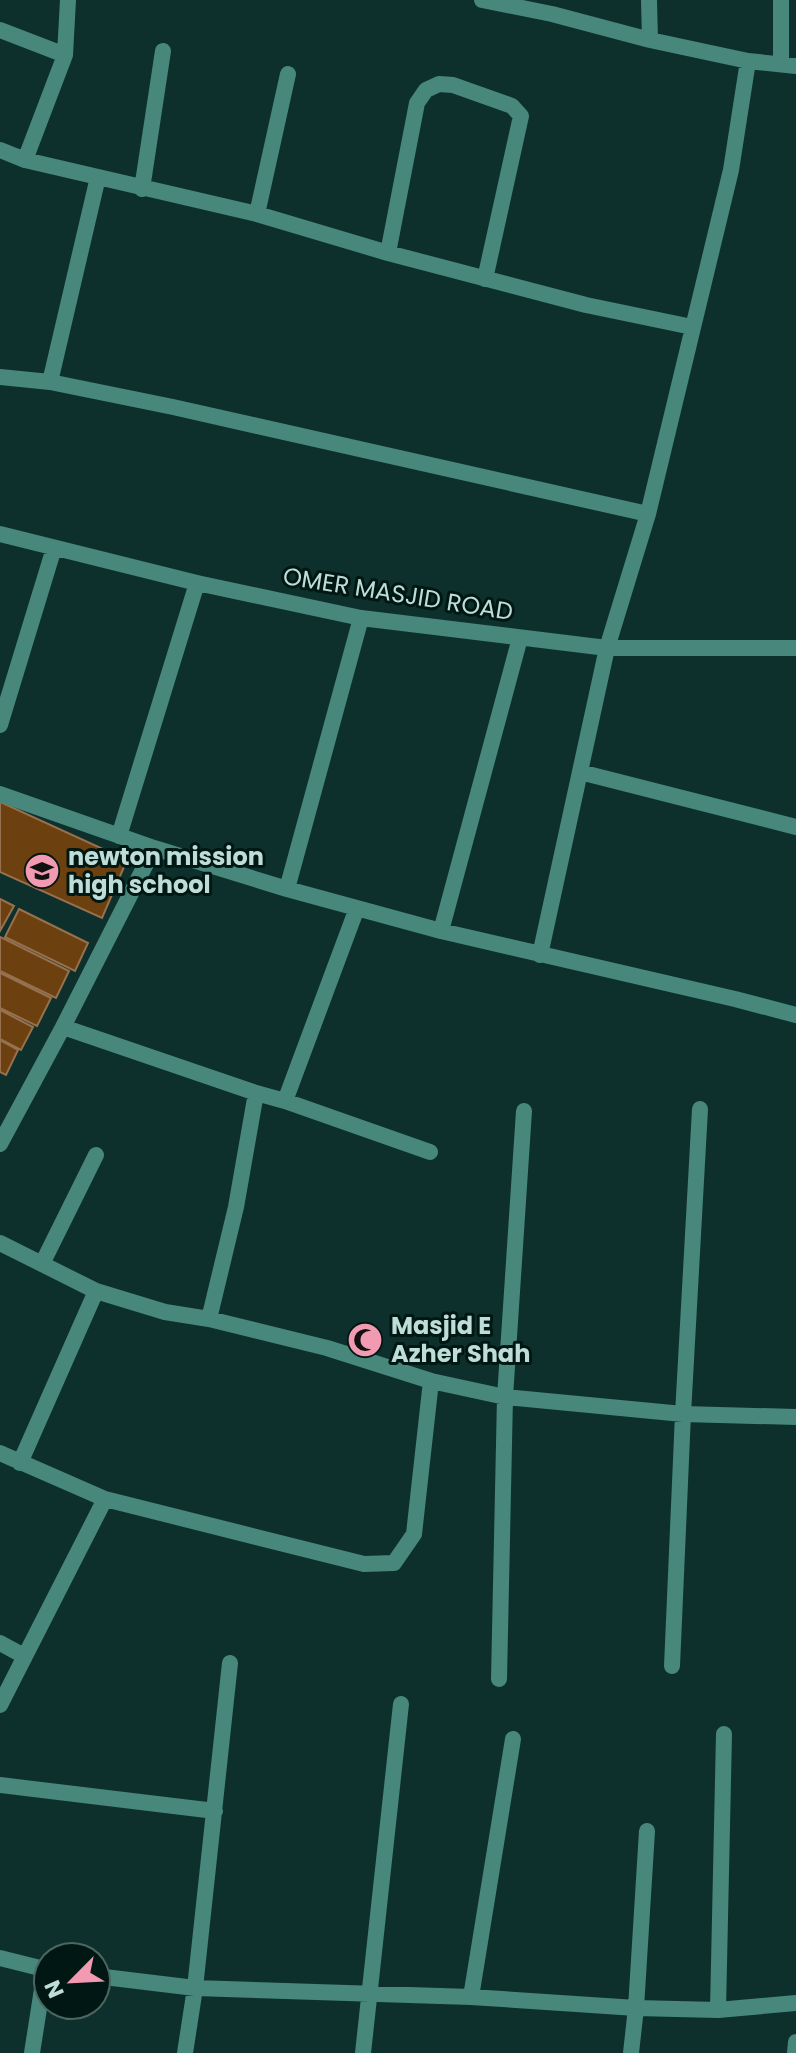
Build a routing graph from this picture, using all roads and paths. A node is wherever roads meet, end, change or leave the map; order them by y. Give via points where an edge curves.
1 (68, 0) edge
2 (482, 0) edge
3 (649, 0) edge
4 (781, 0) edge
5 (553, 7) edge
6 (0, 30) edge
7 (650, 40) junction
8 (163, 51) dead end
9 (65, 55) junction
10 (748, 61) junction
11 (788, 64) edge
12 (288, 74) dead end
13 (0, 150) edge
14 (25, 160) junction
15 (98, 177) junction
16 (142, 189) junction
17 (257, 214) junction
18 (388, 253) junction
19 (485, 279) junction
20 (692, 327) junction
21 (0, 377) edge
22 (50, 382) junction
23 (648, 514) junction
24 (0, 534) edge
25 (54, 548) junction
26 (197, 583) junction
27 (361, 618) junction
28 (520, 638) junction
29 (607, 648) junction
30 (796, 648) edge
31 (0, 725) edge
32 (580, 772) junction
33 (0, 794) edge
34 (796, 827) edge
35 (119, 836) junction
36 (154, 848) junction
37 (287, 889) junction
38 (357, 908) junction
39 (441, 931) junction
40 (540, 955) junction
41 (796, 1015) edge
42 (63, 1027) junction
43 (256, 1093) junction
44 (285, 1101) junction
45 (700, 1109) dead end
46 (524, 1111) dead end
47 (0, 1144) edge
48 (430, 1152) dead end
49 (96, 1155) dead end
50 (0, 1243) edge
51 (42, 1264) junction
52 (96, 1291) junction
53 (209, 1319) junction
54 (431, 1381) junction
55 (505, 1397) junction
56 (683, 1414) junction
57 (796, 1417) edge
58 (0, 1453) edge
59 (20, 1463) junction
60 (105, 1499) junction
61 (0, 1643) edge
62 (24, 1656) junction
63 (230, 1663) dead end
64 (672, 1666) dead end
65 (499, 1679) dead end
66 (401, 1704) dead end
67 (0, 1705) edge
68 (724, 1734) dead end
69 (513, 1739) dead end
70 (0, 1785) edge
71 (215, 1811) junction
72 (647, 1831) dead end
73 (0, 1958) edge
74 (32, 1966) edge
75 (112, 1978) edge
76 (195, 1988) junction
77 (371, 1995) junction
78 (471, 1997) junction
79 (796, 2003) edge
80 (636, 2008) junction
81 (718, 2010) junction
82 (38, 2021) edge
83 (796, 2042) edge
84 (32, 2053) edge
85 (185, 2053) edge
86 (363, 2053) edge
87 (631, 2053) edge
88 (795, 2053) edge

1 - 9 street
2 - 5 street
3 - 7 street
4 - 11 street
5 - 7 street
6 - 9 street
7 - 10 street
8 - 16 street
9 - 14 street
10 - 11 street
10 - 20 street via 731,170
12 - 17 street
13 - 14 street
14 - 15 street
15 - 16 street
15 - 22 street
16 - 17 street
17 - 18 street
18 - 19 street
18 - 19 street via 417,103 426,90 453,85 512,106 521,116
19 - 20 street
20 - 23 street
21 - 22 street
22 - 23 street
23 - 29 street
24 - 25 street, OMER MASJID ROAD
25 - 26 street, OMER MASJID ROAD
25 - 31 street
26 - 27 street, OMER MASJID ROAD
26 - 35 street
27 - 28 street, OMER MASJID ROAD
27 - 37 street
28 - 29 street, OMER MASJID ROAD
28 - 39 street
29 - 30 street, OMER MASJID ROAD
29 - 32 street
32 - 34 street
32 - 40 street
33 - 35 street
35 - 36 street
36 - 37 street
36 - 42 street
37 - 38 street
38 - 39 street
38 - 44 street
39 - 40 street
40 - 41 street
42 - 43 street
42 - 47 street
43 - 44 street
43 - 53 street
44 - 48 street
45 - 56 street
46 - 55 street
49 - 51 street
50 - 51 street
51 - 52 street
52 - 53 street
52 - 59 street
53 - 54 street
54 - 55 street
54 - 60 street via 414,1534 394,1563 364,1564
55 - 56 street
55 - 65 street
56 - 57 street
56 - 64 street
58 - 59 street
59 - 60 street
60 - 62 street
61 - 62 street
62 - 67 street
63 - 71 street
66 - 77 street
68 - 81 street
69 - 78 street
70 - 71 street
71 - 76 street
72 - 80 street
73 - 74 street
75 - 76 street
76 - 77 street
76 - 85 street
77 - 78 street
77 - 86 street
78 - 80 street
79 - 81 street
80 - 81 street
80 - 87 street
82 - 84 street
83 - 88 street

